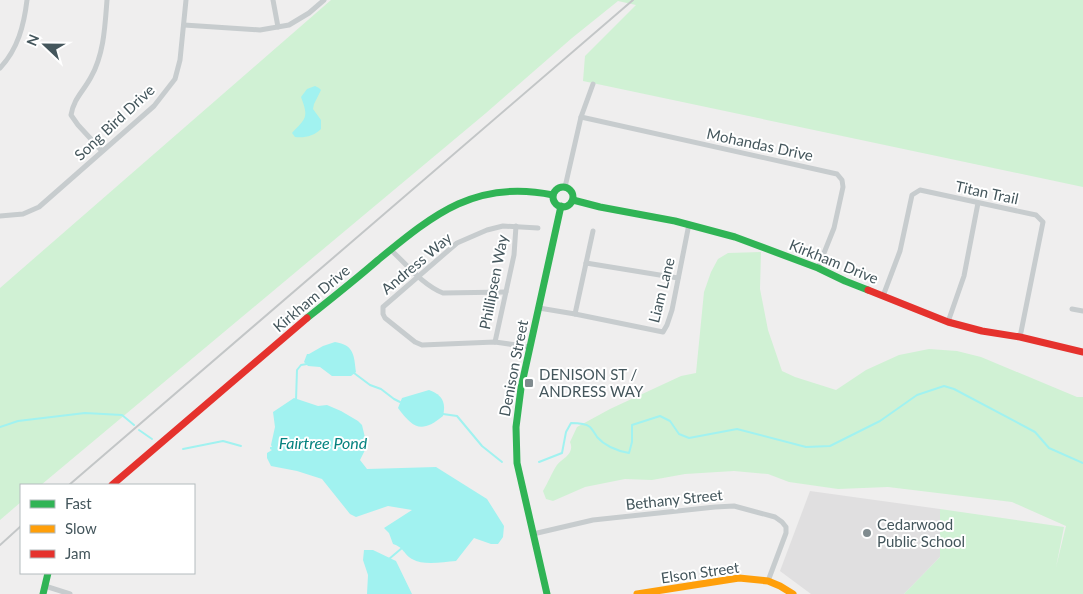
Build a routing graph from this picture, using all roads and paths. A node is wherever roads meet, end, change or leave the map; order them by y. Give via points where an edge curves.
1 (26, 0) edge
2 (107, 0) edge
3 (186, 0) edge
4 (273, 0) edge
5 (324, 0) edge
6 (184, 25) junction
7 (278, 27) junction
8 (0, 68) edge
9 (593, 84) dead end
10 (581, 117) junction
11 (102, 151) junction
12 (566, 187) junction
13 (553, 195) junction
14 (573, 200) junction
15 (978, 203) junction
16 (561, 206) junction
17 (0, 216) edge
18 (689, 224) junction
19 (516, 226) junction
20 (538, 228) dead end
21 (594, 231) dead end
22 (391, 250) junction
23 (586, 263) junction
24 (818, 268) junction
25 (418, 276) junction
26 (678, 278) junction
27 (506, 292) junction
28 (883, 296) junction
29 (539, 308) junction
30 (1072, 309) dead end
31 (1083, 311) edge
32 (575, 314) junction
33 (948, 322) junction
34 (1020, 337) junction
35 (495, 342) junction
36 (530, 346) junction
37 (1083, 352) edge
38 (113, 484) edge
39 (534, 534) junction
40 (48, 574) edge
41 (768, 581) junction
42 (45, 586) junction
43 (43, 594) edge
44 (70, 594) edge
45 (547, 594) edge
46 (637, 594) edge
47 (793, 594) edge

1 - 8 street via 19,37
2 - 11 street via 100,55 91,78 74,102 71,115
3 - 6 street, Song Bird Drive
4 - 7 street
5 - 7 street via 297,21
6 - 7 street via 260,30
6 - 11 street, Song Bird Drive via 174,79 154,106
9 - 10 street
10 - 12 street
10 - 24 street, Mohandas Drive via 837,174 843,186 834,228
11 - 17 street, Song Bird Drive via 39,207 23,214
12 - 13 street via 559,187
12 - 14 street
13 - 16 street via 556,204
13 - 22 street, Kirkham Drive via 519,190 471,198 423,223
14 - 16 street via 569,205
14 - 18 street, Kirkham Drive
15 - 28 street, Titan Trail via 920,190 912,195 900,251
15 - 33 street via 964,276
15 - 34 street, Titan Trail via 1036,215 1043,222
16 - 29 street, Denison Street
18 - 24 street, Kirkham Drive via 735,237
18 - 26 street, Liam Lane
19 - 20 street, Andress Way
19 - 25 street, Andress Way via 487,230 457,243
19 - 27 street, Phillipsen Way
21 - 23 street
22 - 25 street
22 - 38 street, Kirkham Drive
23 - 26 street
23 - 32 street
24 - 28 street, Kirkham Drive
25 - 27 street via 444,293
25 - 35 street, Andress Way via 383,307 385,318 422,345
26 - 32 street, Liam Lane via 672,310 663,332
27 - 35 street, Phillipsen Way
28 - 33 street, Kirkham Drive
29 - 32 street
29 - 36 street, Denison Street
30 - 31 street
33 - 34 street, Kirkham Drive
34 - 37 street, Kirkham Drive
35 - 36 street, Andress Way
36 - 39 street, Denison Street via 518,408 516,446
39 - 41 street, Bethany Street via 593,520 734,506 775,517 786,527
39 - 45 street, Denison Street
40 - 42 street
41 - 46 street, Elson Street via 739,578
41 - 47 street, Elson Street
42 - 43 street
42 - 44 street

